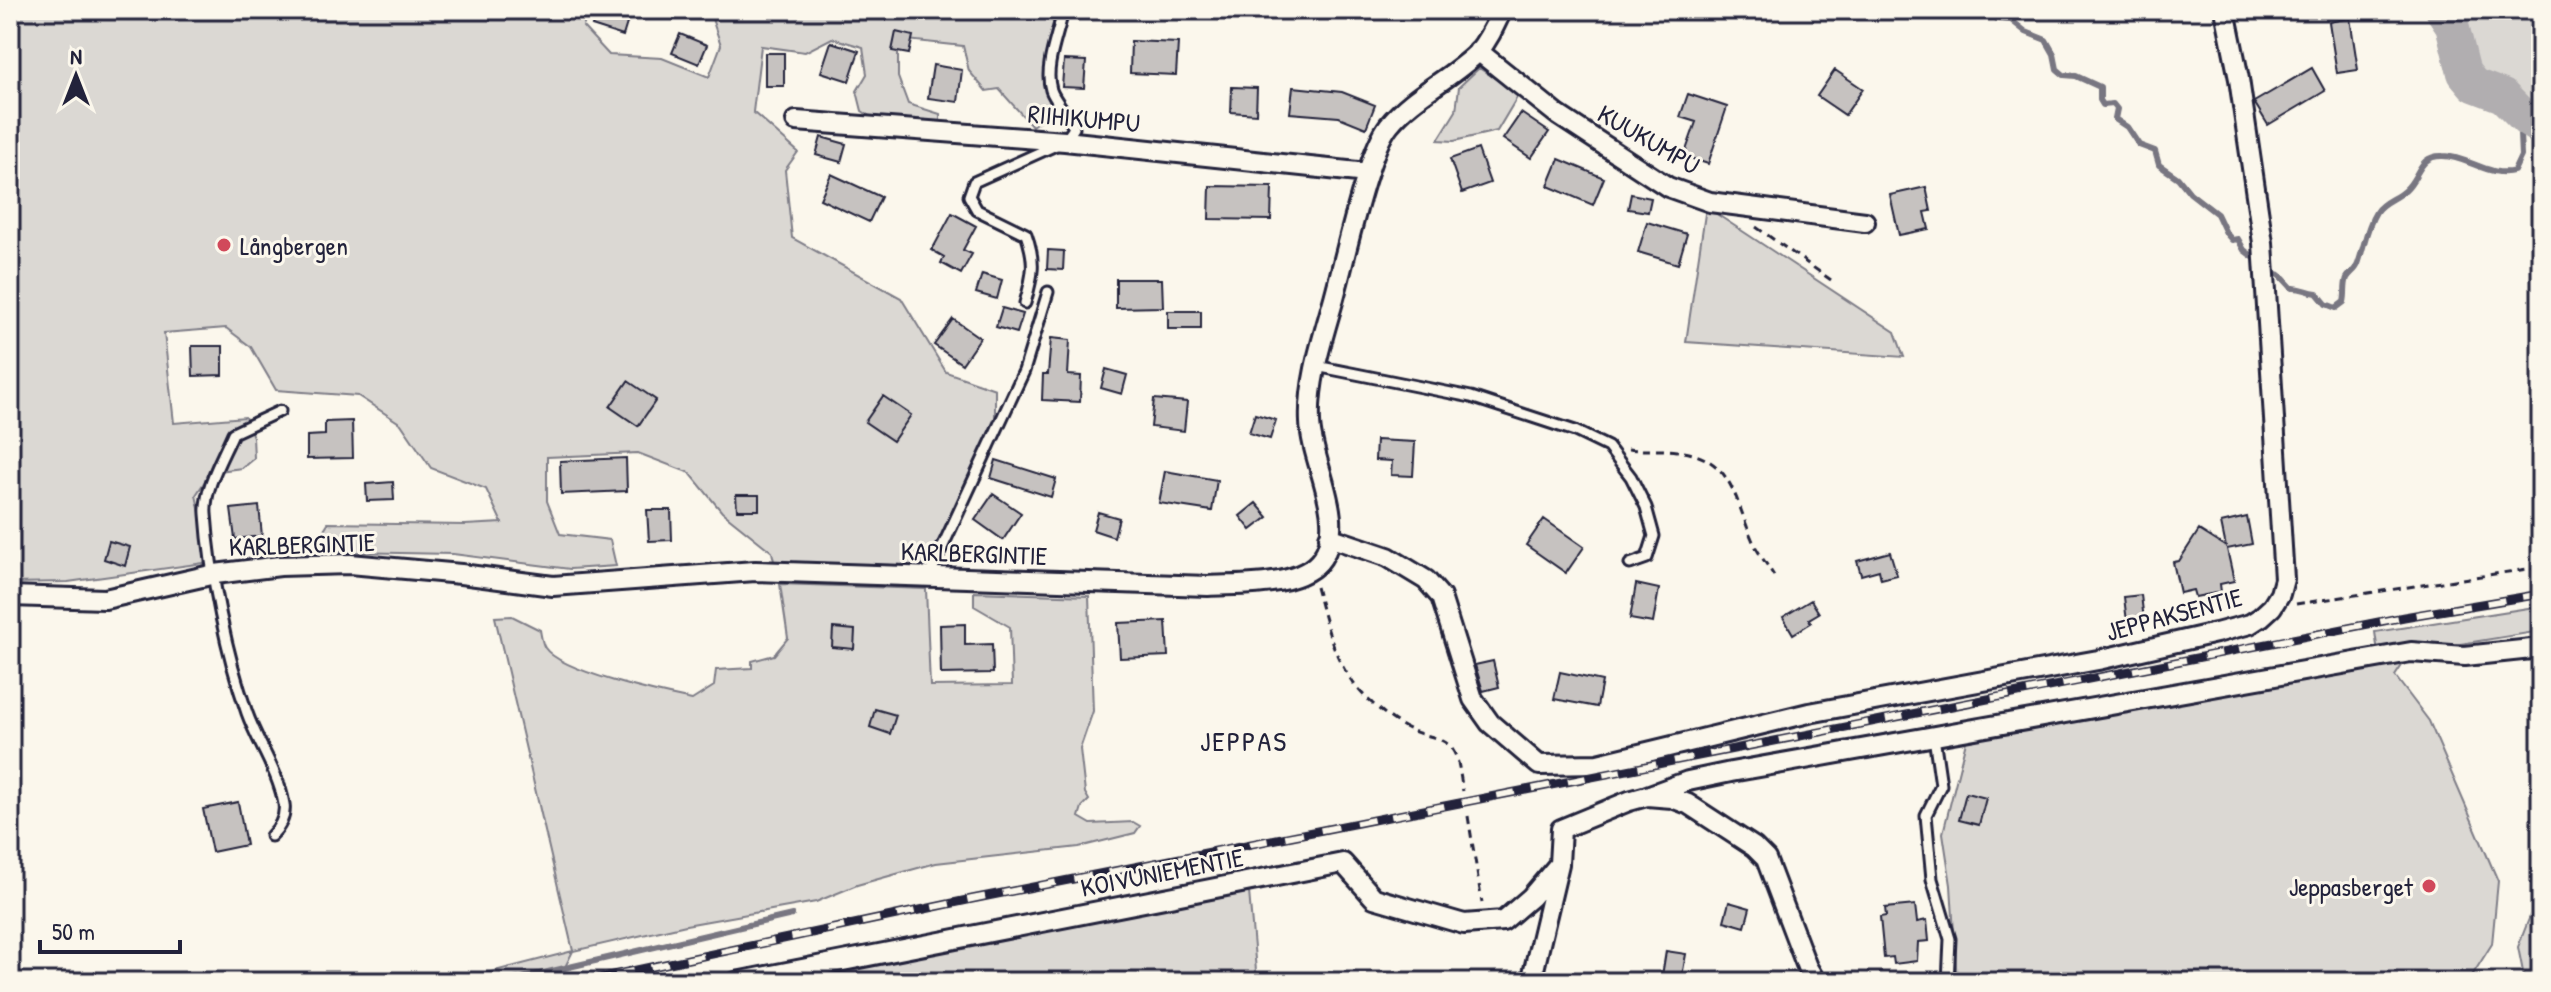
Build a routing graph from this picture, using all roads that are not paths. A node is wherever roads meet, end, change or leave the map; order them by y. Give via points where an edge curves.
1 (1066, 10) edge
2 (1502, 10) edge
3 (2225, 10) edge
4 (1478, 51) junction
5 (796, 121) dead end
6 (1065, 141) junction
7 (1367, 173) junction
8 (1865, 222) dead end
9 (1048, 292) dead end
10 (1025, 303) dead end
11 (1316, 366) junction
12 (280, 411) dead end
13 (1329, 537) junction
14 (1630, 564) dead end
15 (215, 574) junction
16 (928, 578) junction
17 (10, 596) edge
18 (2541, 648) edge
19 (1934, 737) junction
20 (1647, 796) junction
21 (271, 836) dead end
22 (1559, 864) junction
23 (736, 982) edge
24 (1531, 982) edge
25 (1816, 982) edge
26 (1948, 982) edge

1 - 6 lane via 1049,73 1052,92 1074,128
2 - 4 street
3 - 13 street, JEPPAKSENTIE via 2263,243 2284,579 2272,607 2250,624 2098,660 1809,713 1598,764 1539,765 1490,723 1473,699 1441,597 1426,580 1388,557
4 - 7 street via 1389,126
4 - 8 street, KUUKUMPU via 1558,115 1668,187 1710,202
5 - 6 street, RIIHIKUMPU
6 - 7 street, RIIHIKUMPU
6 - 10 lane via 974,182 969,196 977,210 1026,234 1033,254
7 - 11 street
9 - 16 lane via 1024,371
11 - 13 street via 1310,426 1331,512
11 - 14 lane via 1459,393 1608,447 1631,477 1654,536 1647,558
12 - 15 lane via 233,433 209,490 205,511
13 - 16 street, KARLBERGINTIE via 1311,568 1272,582 1208,586
15 - 16 street, KARLBERGINTIE via 350,564 553,586 755,571
15 - 17 street, KARLBERGINTIE via 105,599
15 - 21 lane via 243,700 285,807
18 - 19 street via 2465,656 2411,652
19 - 20 street via 1731,772
19 - 26 lane via 1941,785 1926,815 1932,879 1950,939
20 - 22 street via 1561,829
20 - 25 street via 1688,804 1766,859
22 - 23 street, KOIVUNIEMENTIE via 1503,921 1464,924 1374,898 1343,863
22 - 24 street

